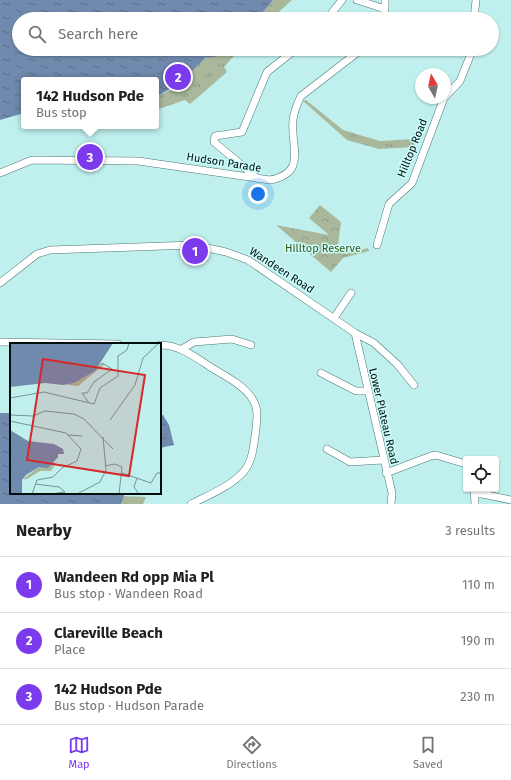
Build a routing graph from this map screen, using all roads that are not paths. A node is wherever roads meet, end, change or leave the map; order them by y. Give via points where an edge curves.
1 (342, 0) edge
2 (357, 0) edge
3 (385, 0) edge
4 (476, 0) edge
5 (385, 9) junction
6 (333, 12) edge
7 (384, 12) edge
8 (475, 12) edge
9 (287, 56) edge
10 (353, 56) edge
11 (470, 56) edge
12 (451, 91) edge
13 (442, 104) edge
14 (0, 173) edge
15 (256, 178) junction
16 (377, 245) dead end
17 (0, 283) edge
18 (351, 293) dead end
19 (334, 318) junction
20 (355, 333) junction
21 (0, 342) edge
22 (59, 343) edge
23 (161, 345) edge
24 (251, 345) dead end
25 (182, 350) junction
26 (321, 373) dead end
27 (414, 385) dead end
28 (367, 391) junction
29 (326, 449) dead end
30 (383, 460) junction
31 (463, 463) edge
32 (386, 473) junction
33 (474, 492) edge
34 (511, 500) edge
35 (191, 504) edge
36 (391, 504) edge
37 (475, 504) edge

1 - 6 street
2 - 5 street
3 - 5 street
4 - 8 street
5 - 7 street
9 - 15 street via 267,72 242,132 215,136 214,142
10 - 15 street, Hudson Parade via 301,96 296,105 293,121 295,158 290,172 282,178
11 - 12 street, Hilltop Road via 460,81
13 - 16 street, Hilltop Road via 412,182 389,204
14 - 15 street, Hudson Parade via 32,160 138,161
17 - 19 street, Wandeen Road via 37,254 50,250 193,245 248,260
18 - 19 street
19 - 20 street, Wandeen Road
20 - 27 street, Wandeen Road via 386,353
20 - 28 street, Lower Plateau Road
21 - 22 street
23 - 25 street via 172,345
24 - 25 street via 232,339 217,340 194,342
25 - 35 street via 239,385 251,396 257,408 251,458 246,470 223,487
26 - 28 street via 356,391
28 - 30 street, Lower Plateau Road
29 - 30 street via 350,462
30 - 32 street, Lower Plateau Road
31 - 32 street via 436,455
32 - 36 street, Lower Plateau Road via 392,493
33 - 34 street
33 - 37 street

